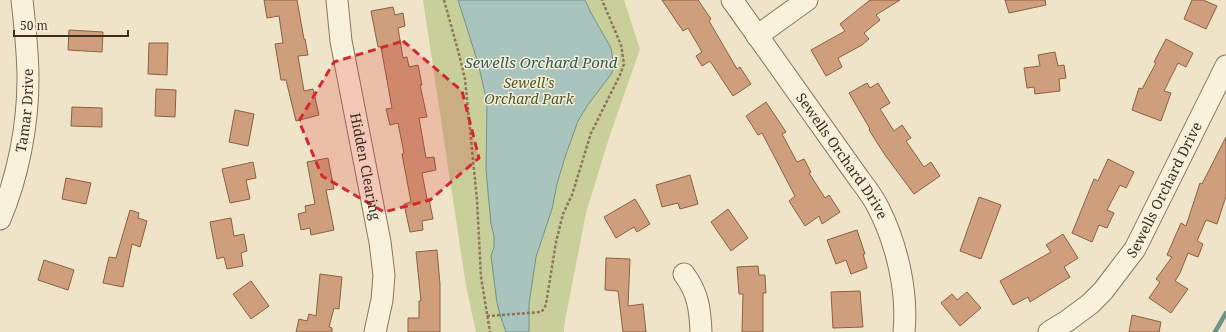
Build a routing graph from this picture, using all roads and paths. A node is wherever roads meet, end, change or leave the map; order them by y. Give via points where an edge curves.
1 (22, 0) edge
2 (337, 0) edge
3 (444, 0) edge
4 (602, 0) edge
5 (732, 0) edge
6 (807, 0) edge
7 (757, 36) junction
8 (1226, 66) edge
9 (0, 219) edge
10 (684, 274) dead end
11 (488, 316) junction
12 (1072, 327) edge
13 (375, 332) edge
14 (490, 332) edge
15 (701, 332) edge
16 (904, 332) edge
17 (1049, 332) edge

1 - 9 street, Tamar Drive via 28,79 25,127 16,170
2 - 13 street, Hidden Clearing via 341,41 380,242 384,275
3 - 11 path via 465,79 477,200 481,277
4 - 11 path via 621,45 624,64 591,133 572,195 563,214 546,304 544,309 537,313
5 - 7 street, Sewells Orchard Drive
6 - 7 street
7 - 16 street, Sewells Orchard Drive via 879,208 897,254 903,290
8 - 12 street, Sewells Orchard Drive via 1134,249
10 - 15 street via 693,286 699,304
11 - 14 path
12 - 17 street, Sewells Orchard Drive

